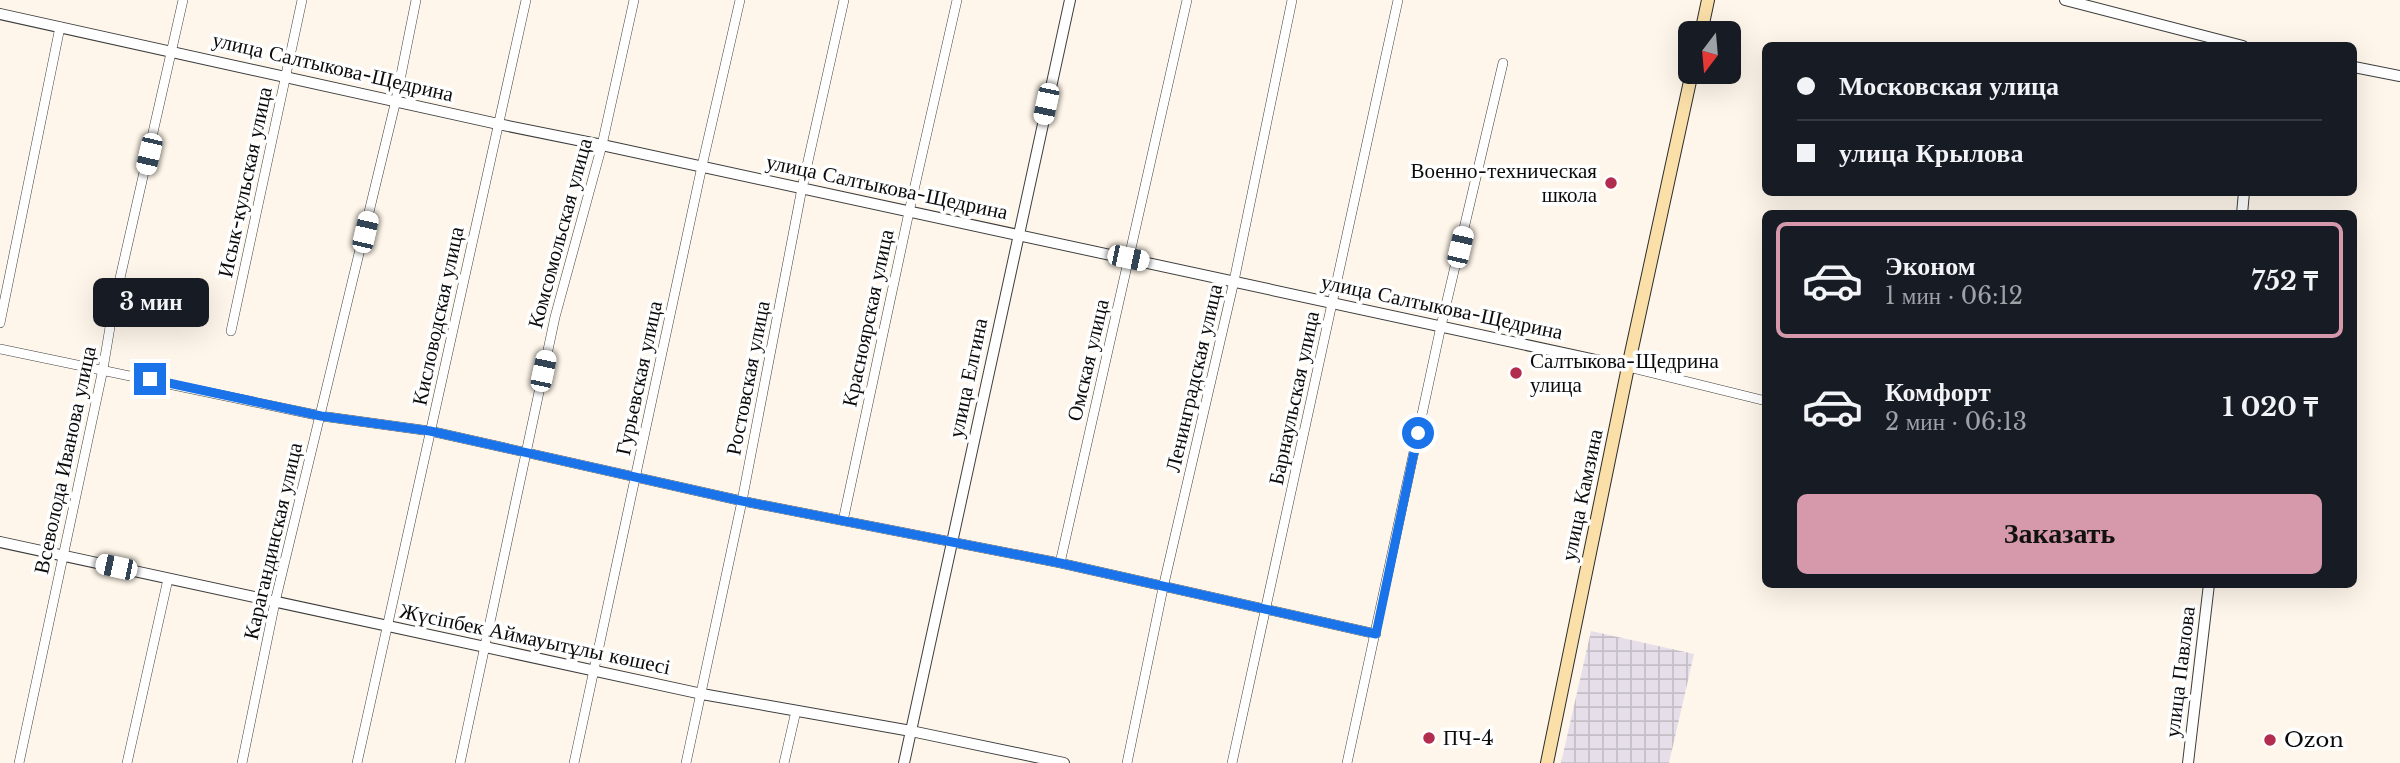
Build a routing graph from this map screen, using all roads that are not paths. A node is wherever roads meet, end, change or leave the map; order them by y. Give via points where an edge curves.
1 (183, 0) edge
2 (302, 0) edge
3 (416, 0) edge
4 (526, 0) edge
5 (634, 0) edge
6 (740, 0) edge
7 (844, 0) edge
8 (957, 0) edge
9 (1070, 0) edge
10 (1187, 0) edge
11 (1292, 0) edge
12 (1398, 0) edge
13 (1708, 0) edge
14 (2065, 0) edge
15 (0, 14) edge
16 (1704, 21) edge
17 (60, 27) junction
18 (2228, 42) edge
19 (172, 51) junction
20 (1503, 63) dead end
21 (2357, 68) edge
22 (2400, 76) edge
23 (285, 77) junction
24 (1689, 84) edge
25 (396, 100) junction
26 (498, 124) junction
27 (602, 145) junction
28 (702, 166) junction
29 (802, 188) junction
30 (909, 212) junction
31 (1017, 235) junction
32 (1128, 258) junction
33 (1234, 281) junction
34 (1333, 303) junction
35 (0, 323) edge
36 (1441, 326) junction
37 (231, 331) dead end
38 (0, 349) edge
39 (1628, 367) junction
40 (103, 369) junction
41 (1762, 400) edge
42 (321, 416) junction
43 (430, 431) junction
44 (526, 451) junction
45 (635, 478) junction
46 (742, 501) junction
47 (842, 521) junction
48 (0, 542) edge
49 (953, 544) junction
50 (64, 556) junction
51 (1060, 563) junction
52 (169, 579) junction
53 (1163, 588) junction
54 (2209, 588) edge
55 (275, 602) junction
56 (1267, 610) junction
57 (387, 627) junction
58 (1376, 634) junction
59 (485, 648) junction
60 (594, 671) junction
61 (702, 694) junction
62 (796, 710) junction
63 (912, 731) junction
64 (1021, 759) edge
65 (19, 763) edge
66 (127, 763) edge
67 (242, 763) edge
68 (357, 763) edge
69 (460, 763) edge
70 (573, 763) edge
71 (685, 763) edge
72 (784, 763) edge
73 (904, 763) edge
74 (1064, 763) edge
75 (1127, 763) edge
76 (1232, 763) edge
77 (1348, 763) edge
78 (1547, 763) edge
79 (2188, 763) edge

1 - 19 street, Всеволода Иванова улица
2 - 23 street, Исык-кульская улица
3 - 25 street, Карагандинская улица
4 - 26 street, Кисловодская улица
5 - 27 street, Комсомольская улица
6 - 28 street, Гурьевская улица
7 - 29 street, Ростовская улица
8 - 30 street, Красноярская улица
9 - 31 street, улица Елгина
10 - 32 street, Омская улица
11 - 33 street, Ленинградская улица
12 - 34 street, Барнаульская улица
13 - 16 main road
14 - 18 street
15 - 17 street, улица Салтыкова-Щедрина
17 - 19 street, улица Салтыкова-Щедрина
17 - 35 street
19 - 23 street, улица Салтыкова-Щедрина
19 - 40 street, Всеволода Иванова улица
20 - 36 street
21 - 22 street
23 - 25 street, улица Салтыкова-Щедрина
23 - 37 street, Исык-кульская улица
24 - 39 main road, улица Камзина
25 - 26 street, улица Салтыкова-Щедрина
25 - 42 street, Карагандинская улица
26 - 27 street, улица Салтыкова-Щедрина
26 - 43 street, Кисловодская улица
27 - 28 street, улица Салтыкова-Щедрина
27 - 44 street, Комсомольская улица via 555,317
28 - 29 street, улица Салтыкова-Щедрина
28 - 45 street, Гурьевская улица
29 - 30 street, улица Салтыкова-Щедрина
29 - 46 street, Ростовская улица
30 - 31 street, улица Салтыкова-Щедрина
30 - 47 street, Красноярская улица
31 - 32 street, улица Салтыкова-Щедрина
31 - 49 street, улица Елгина
32 - 33 street, улица Салтыкова-Щедрина
32 - 51 street, Омская улица
33 - 34 street, улица Салтыкова-Щедрина
33 - 53 street, Ленинградская улица
34 - 36 street, улица Салтыкова-Щедрина
34 - 56 street, Барнаульская улица
36 - 39 street, улица Салтыкова-Щедрина
36 - 58 street
38 - 40 street
39 - 41 street, улица Салтыкова-Щедрина
39 - 78 main road, улица Камзина
40 - 42 street
40 - 50 street, Всеволода Иванова улица
42 - 43 street
42 - 55 street, Карагандинская улица
43 - 44 street
43 - 57 street, Кисловодская улица
44 - 45 street
44 - 59 street, Комсомольская улица
45 - 46 street
45 - 60 street, Гурьевская улица
46 - 47 street
46 - 61 street, Ростовская улица
47 - 49 street
48 - 50 street, Жүсіпбек Аймауытұлы көшесі
49 - 51 street
49 - 63 street, улица Елгина
50 - 52 street, Жүсіпбек Аймауытұлы көшесі
50 - 65 street, Всеволода Иванова улица
51 - 53 street
52 - 55 street, Жүсіпбек Аймауытұлы көшесі
52 - 66 street
53 - 56 street
53 - 75 street, Ленинградская улица
54 - 79 street, улица Павлова
55 - 57 street, Жүсіпбек Аймауытұлы көшесі
55 - 67 street, Карагандинская улица
56 - 58 street
56 - 76 street, Барнаульская улица
57 - 59 street, Жүсіпбек Аймауытұлы көшесі
57 - 68 street, Кисловодская улица
58 - 77 street
59 - 60 street, Жүсіпбек Аймауытұлы көшесі
59 - 69 street, Комсомольская улица
60 - 61 street, Жүсіпбек Аймауытұлы көшесі
60 - 70 street, Гурьевская улица
61 - 62 street, Жүсіпбек Аймауытұлы көшесі
61 - 71 street, Ростовская улица
62 - 63 street, Жүсіпбек Аймауытұлы көшесі
62 - 72 street
63 - 64 street, Жүсіпбек Аймауытұлы көшесі
63 - 73 street, улица Елгина
64 - 74 street, Жүсіпбек Аймауытұлы көшесі

